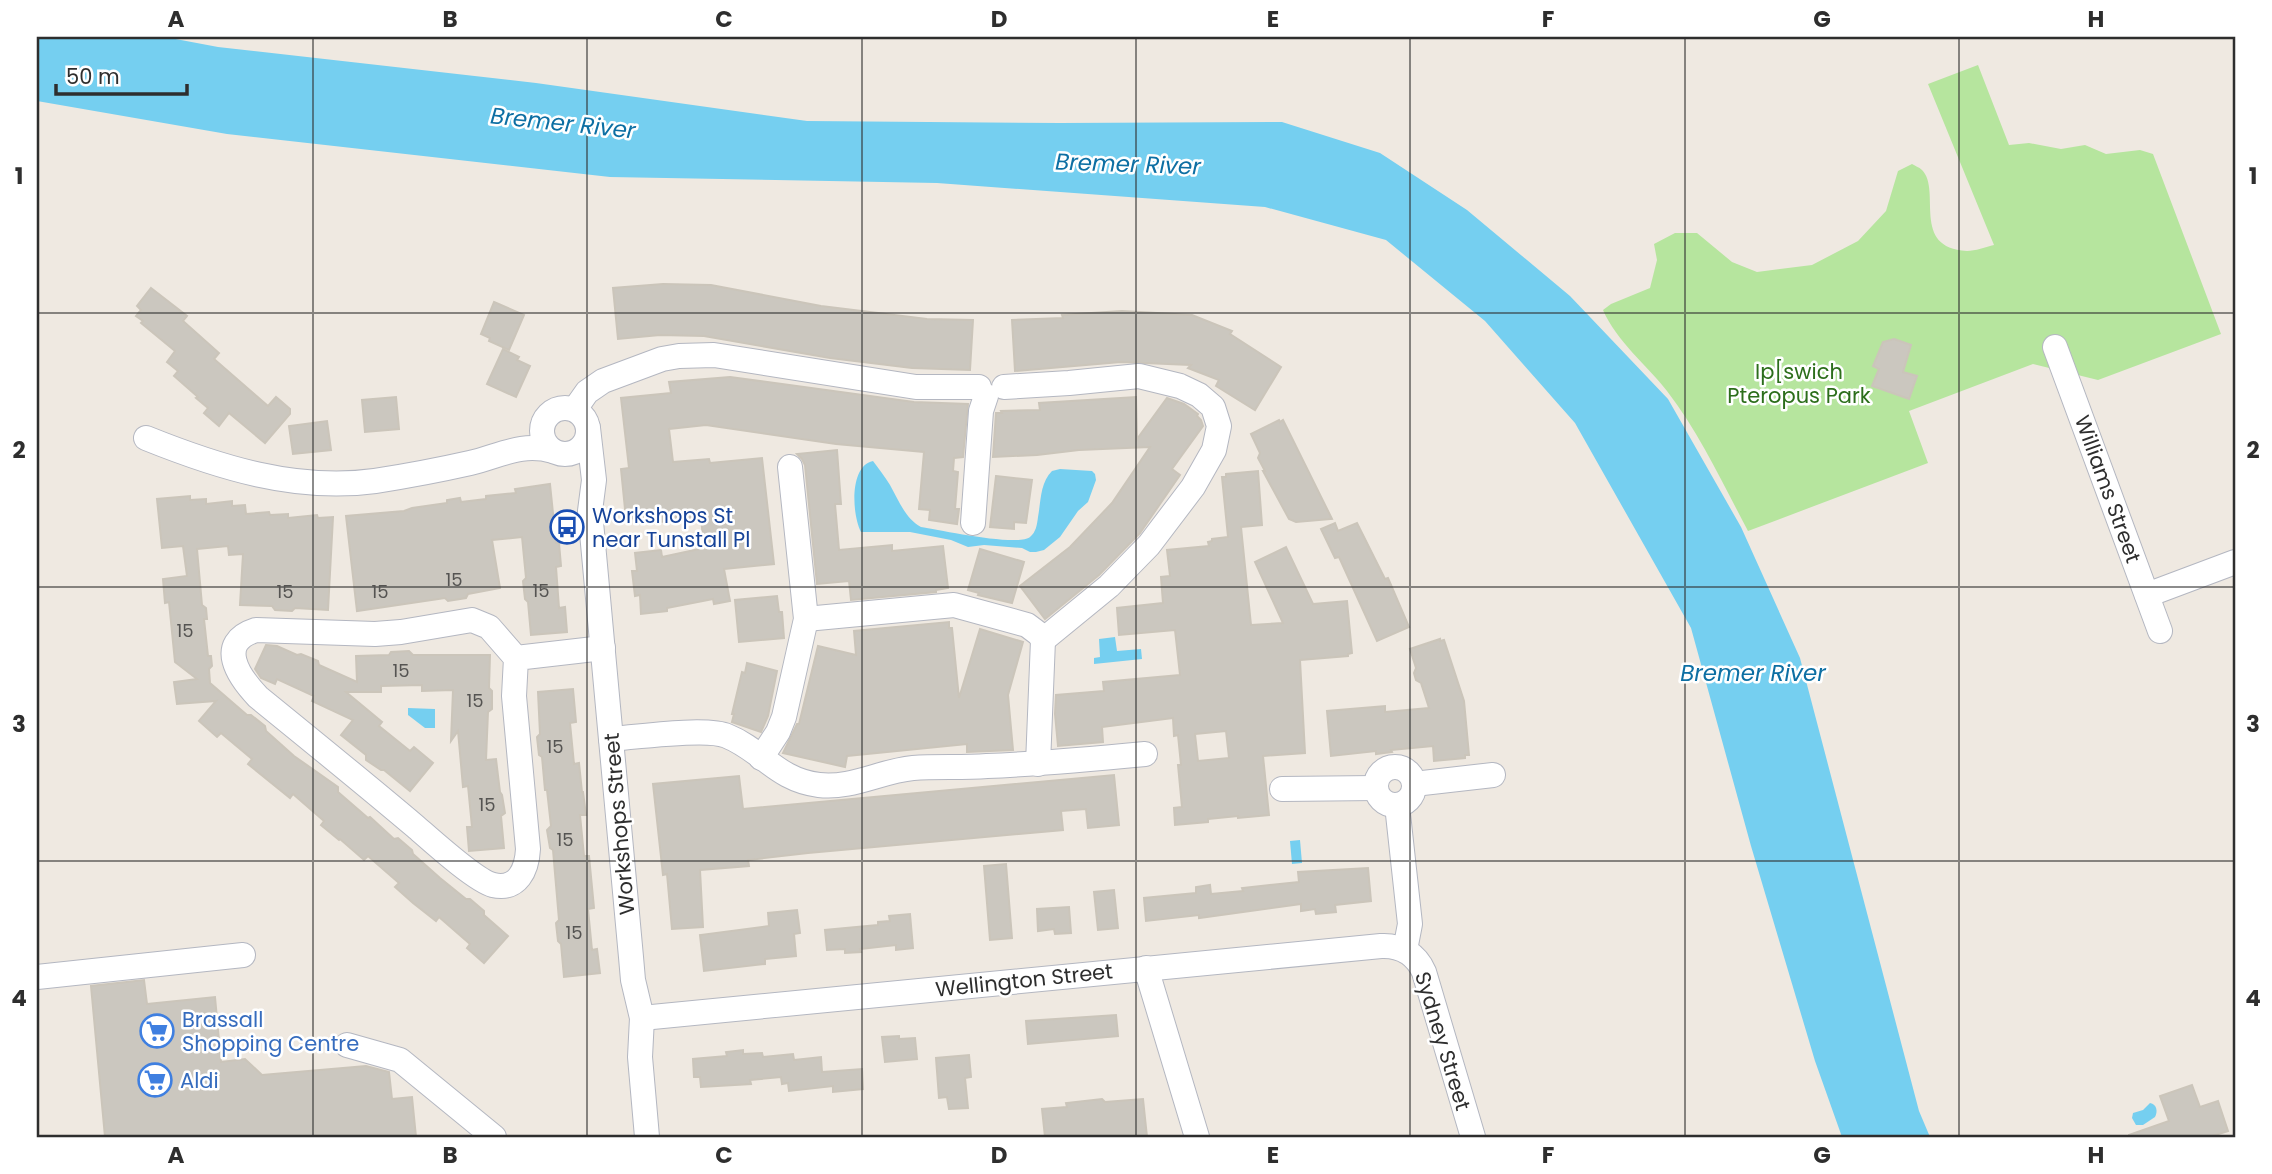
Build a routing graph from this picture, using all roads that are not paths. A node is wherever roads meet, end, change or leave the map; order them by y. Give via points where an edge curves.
1 (2055, 346) dead end
2 (990, 390) junction
3 (582, 419) junction
4 (543, 425) junction
5 (146, 438) dead end
6 (556, 452) junction
7 (500, 453) junction
8 (790, 467) dead end
9 (590, 511) junction
10 (973, 523) dead end
11 (2235, 562) edge
12 (2147, 595) junction
13 (806, 619) junction
14 (2160, 631) dead end
15 (1043, 640) junction
16 (603, 648) junction
17 (516, 658) junction
18 (611, 739) junction
19 (1145, 754) dead end
20 (761, 758) junction
21 (1038, 764) junction
22 (1493, 775) dead end
23 (1414, 784) junction
24 (1376, 788) junction
25 (1282, 789) dead end
26 (1397, 805) junction
27 (1405, 950) junction
28 (243, 955) dead end
29 (1146, 968) junction
30 (37, 977) edge
31 (642, 1018) junction
32 (347, 1045) dead end
33 (485, 1130) edge
34 (647, 1137) edge
35 (1197, 1137) edge
36 (1473, 1137) edge

1 - 12 street, Williams Street
2 - 3 street via 916,387 713,355 679,356 603,381 587,392
2 - 10 street via 981,411
2 - 15 street via 1139,376 1199,395 1213,407 1219,425 1214,450 1149,545 1109,586
3 - 4 street via 559,408
3 - 6 street via 585,444 566,454
3 - 9 street, Workshops Street via 593,480
4 - 6 street via 544,440
4 - 7 street
5 - 7 street via 215,464 316,483 373,481
6 - 7 street via 530,447
6 - 9 street, Workshops Street via 576,470
8 - 13 street
9 - 16 street, Workshops Street
11 - 12 street
12 - 14 street, Williams Street
13 - 15 street via 954,605 1027,625
13 - 20 street via 784,717
15 - 21 street
16 - 17 street
16 - 18 street, Workshops Street
17 - 17 street via 489,627 464,620 375,634 256,630 240,639 233,653 238,674 258,697 446,853 485,882 500,886 524,872 528,849 514,696
18 - 20 street via 715,732
18 - 31 street, Workshops Street via 634,980
19 - 21 street
20 - 21 street via 792,778 830,786 908,768
22 - 23 street
23 - 24 street via 1409,772 1390,767 1380,775
23 - 26 street via 1412,796
24 - 25 street
24 - 26 street via 1385,802
26 - 27 street via 1410,924
27 - 29 street, Wellington Street via 1381,946
27 - 36 street, Sydney Street via 1424,972
28 - 30 street
29 - 31 street, Wellington Street
29 - 35 street
31 - 34 street, Workshops Street via 640,1056
32 - 33 street via 400,1060

